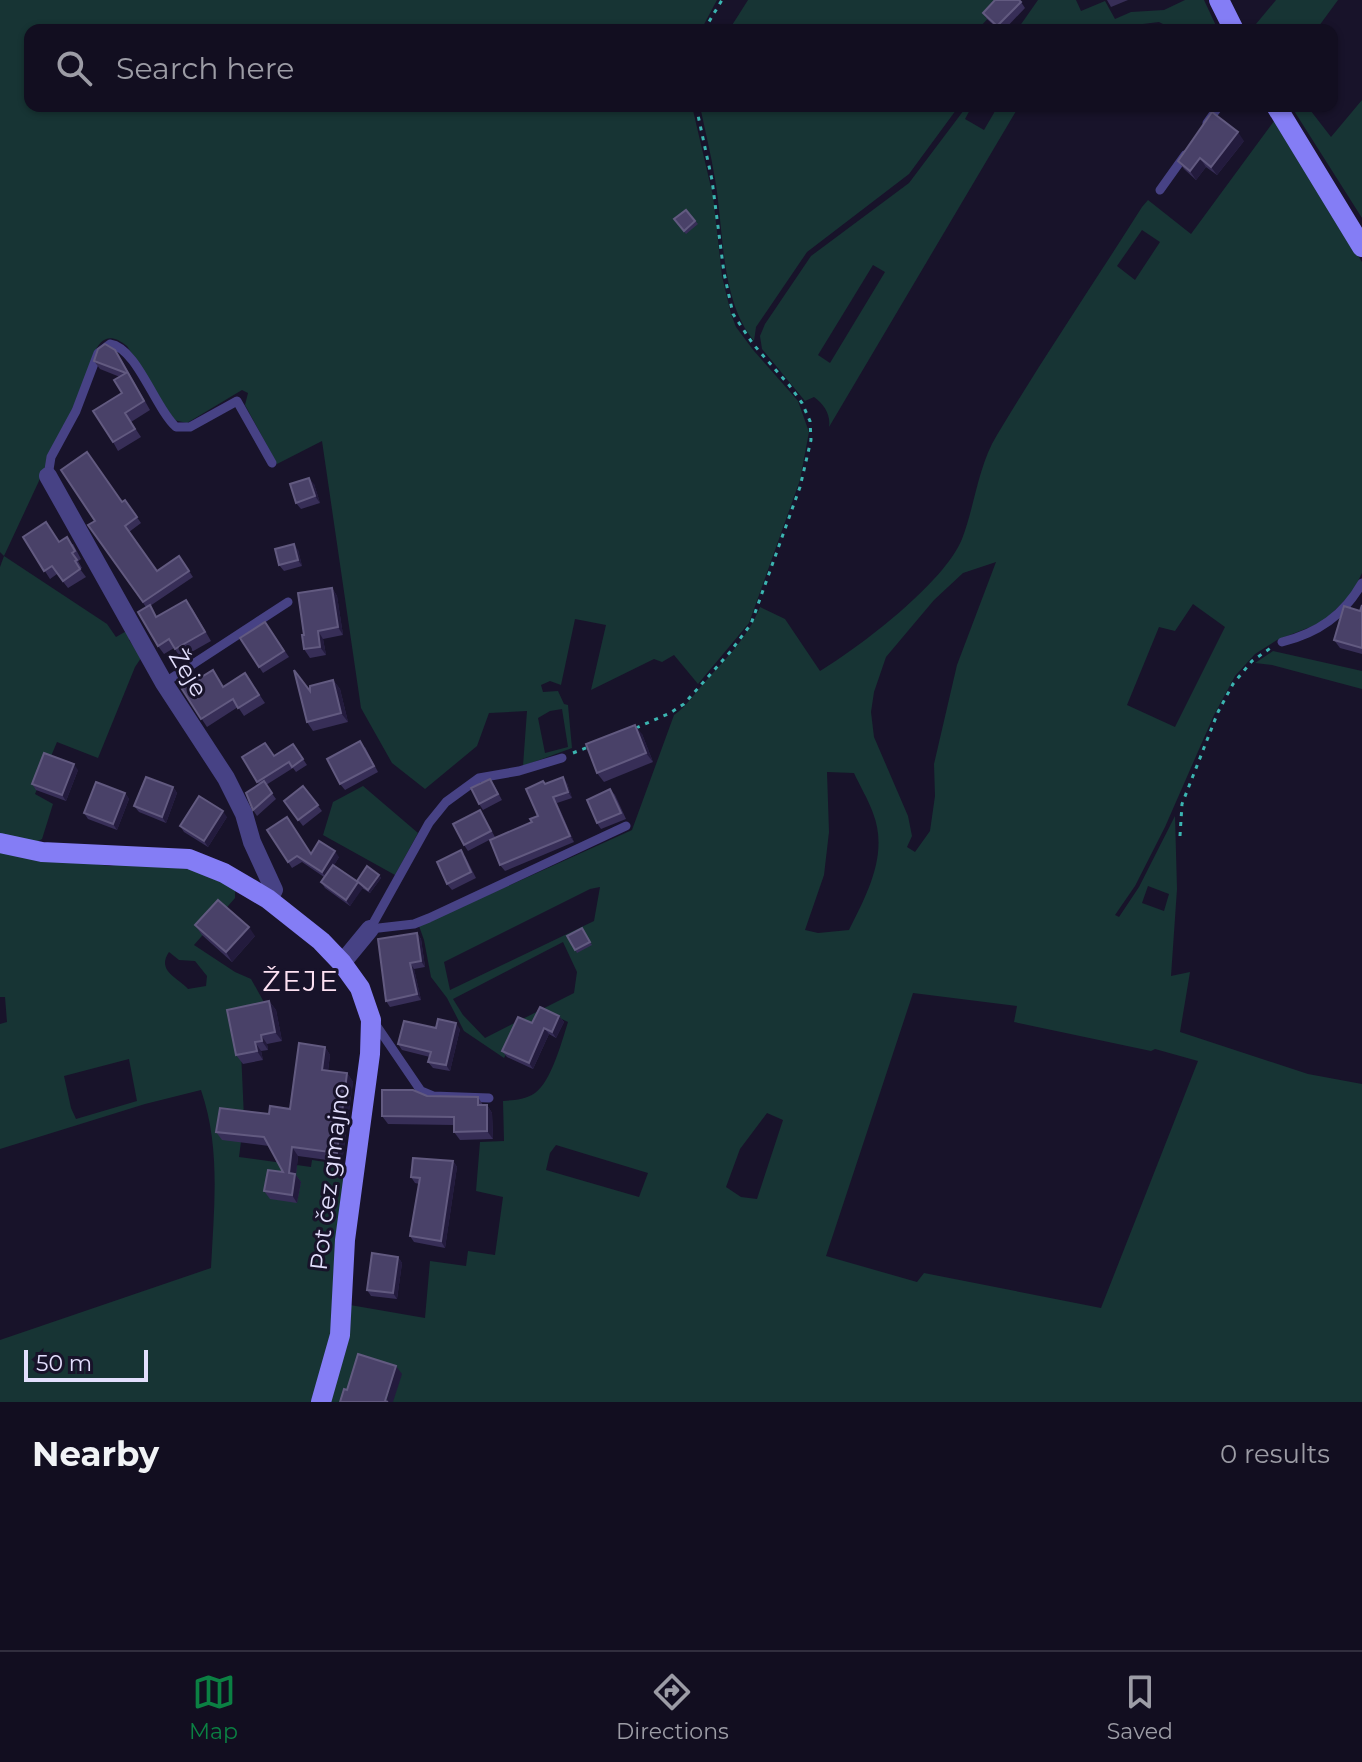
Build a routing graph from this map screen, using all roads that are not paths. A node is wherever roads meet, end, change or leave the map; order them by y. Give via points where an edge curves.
1 (1219, 0) edge
2 (1231, 24) edge
3 (1215, 112) edge
4 (1280, 112) edge
5 (1202, 130) edge
6 (1194, 142) edge
7 (1160, 190) dead end
8 (1362, 247) edge
9 (272, 463) dead end
10 (48, 476) joint
11 (1362, 583) edge
12 (288, 602) dead end
13 (1282, 642) road end
14 (164, 683) junction
15 (562, 758) road end
16 (626, 826) dead end
17 (0, 843) edge
18 (268, 899) junction
19 (370, 929) junction
20 (342, 963) junction
21 (371, 1020) junction
22 (393, 1048) junction
23 (370, 1054) junction
24 (489, 1098) dead end
25 (321, 1402) edge

1 - 2 street
3 - 5 lane
4 - 8 street
6 - 7 lane
9 - 10 lane via 237,401 190,427 176,427 127,352 110,344 98,353 51,457
10 - 14 street, Žeje
11 - 13 lane via 1323,627
12 - 14 lane
14 - 18 street, Žeje via 236,796 274,890
15 - 19 lane via 479,778 446,802
16 - 19 lane via 429,918
17 - 18 street, Pot čez gmajno via 42,852 189,859
18 - 20 street, Pot čez gmajno
19 - 20 street
20 - 21 street, Pot čez gmajno via 360,988
21 - 22 lane
21 - 23 street, Pot čez gmajno
22 - 23 lane
22 - 24 lane via 421,1091
23 - 25 street, Pot čez gmajno via 345,1240 340,1335

